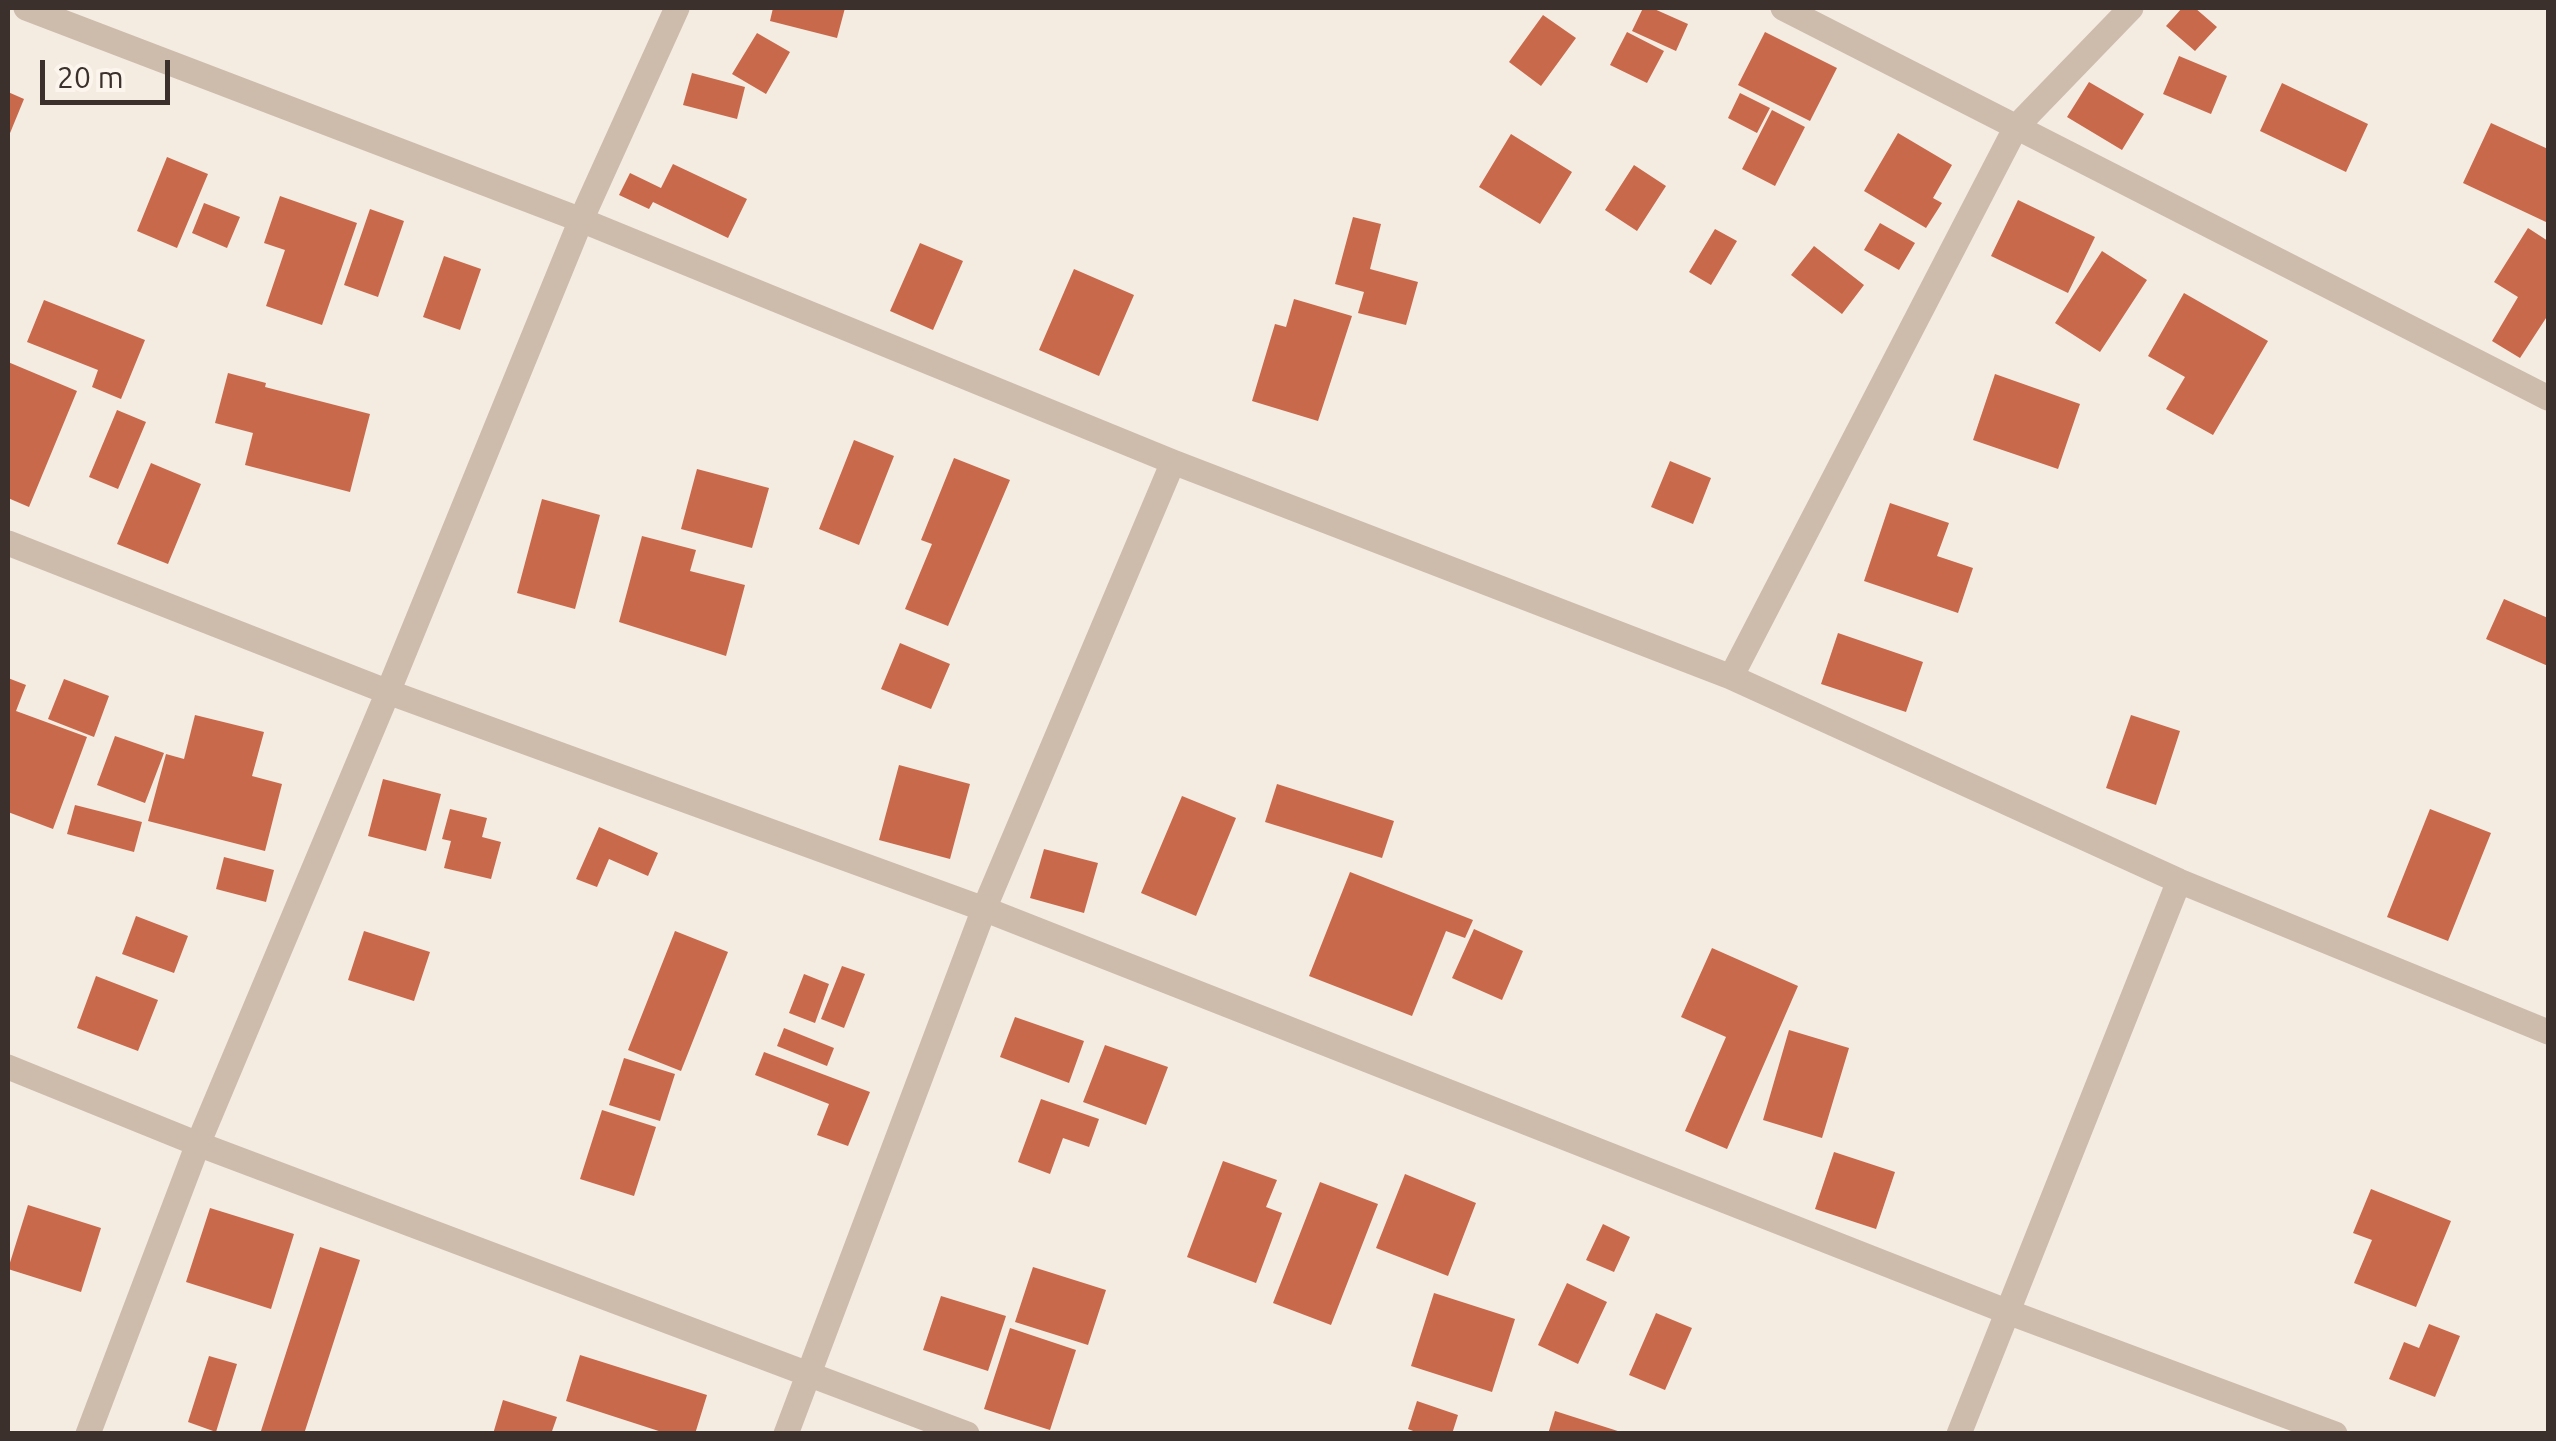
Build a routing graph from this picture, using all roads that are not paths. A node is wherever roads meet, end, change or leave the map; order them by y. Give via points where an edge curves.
1 (26, 8) edge
2 (677, 8) edge
3 (1783, 8) edge
4 (2131, 8) edge
5 (2016, 128) junction
6 (580, 220) junction
7 (2548, 398) edge
8 (1174, 462) junction
9 (8, 542) edge
10 (1731, 677) junction
11 (388, 692) junction
12 (2179, 881) junction
13 (984, 909) junction
14 (2548, 1032) edge
15 (8, 1066) edge
16 (198, 1144) junction
17 (2008, 1312) junction
18 (811, 1373) junction
19 (88, 1434) edge
20 (786, 1434) edge
21 (967, 1434) edge
22 (1959, 1434) edge
23 (2335, 1434) edge

1 - 6 street
2 - 6 street
3 - 5 street
4 - 5 street
5 - 7 street
5 - 10 street
6 - 8 street
6 - 11 street
8 - 10 street
8 - 13 street
9 - 11 street
10 - 12 street
11 - 13 street
11 - 16 street
12 - 14 street
12 - 17 street
13 - 17 street
13 - 18 street
15 - 16 street
16 - 18 street
16 - 19 street
17 - 22 street
17 - 23 street
18 - 20 street
18 - 21 street

